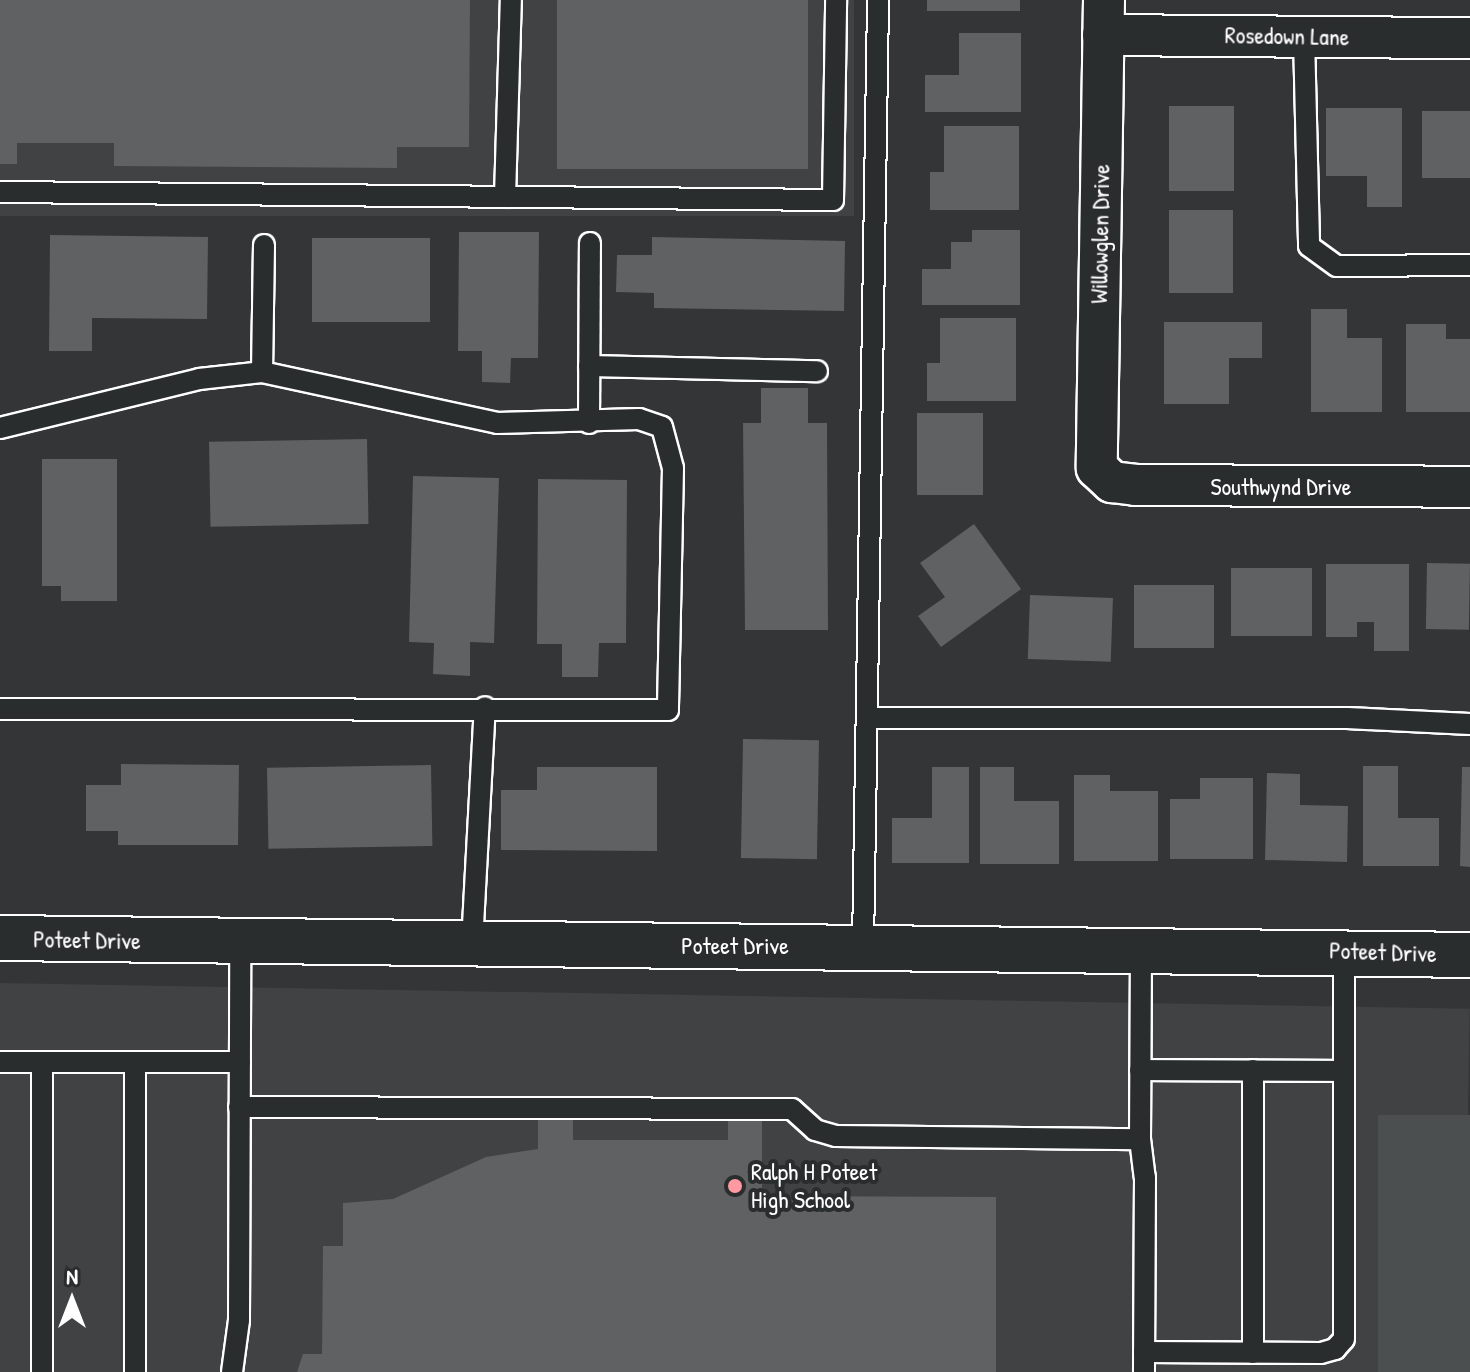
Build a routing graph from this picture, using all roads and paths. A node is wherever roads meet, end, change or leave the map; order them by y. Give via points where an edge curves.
1 (511, 0) edge
2 (836, 0) edge
3 (878, 0) edge
4 (1104, 17) edge
5 (1304, 37) junction
6 (1470, 38) edge
7 (0, 192) edge
8 (505, 197) junction
9 (590, 243) dead end
10 (264, 245) dead end
11 (1470, 265) edge
12 (589, 366) junction
13 (817, 371) dead end
14 (262, 372) junction
15 (589, 423) junction
16 (0, 428) edge
17 (1097, 468) joint
18 (1470, 487) edge
19 (485, 707) junction
20 (0, 709) edge
21 (868, 718) junction
22 (1470, 724) edge
23 (0, 938) edge
24 (240, 942) junction
25 (472, 944) junction
26 (863, 947) junction
27 (1141, 948) junction
28 (1344, 951) junction
29 (1470, 955) edge
30 (0, 1062) edge
31 (42, 1062) junction
32 (135, 1062) junction
33 (240, 1062) junction
34 (1140, 1070) junction
35 (1253, 1070) junction
36 (1344, 1071) junction
37 (239, 1107) junction
38 (1140, 1139) junction
39 (1253, 1353) junction
40 (1144, 1362) edge
41 (42, 1372) edge
42 (135, 1372) edge
43 (232, 1372) edge

1 - 8 lane
2 - 8 lane via 833,200
3 - 21 lane
4 - 5 street, Rosedown Lane
4 - 17 street, Willowglen Drive
5 - 6 street, Rosedown Lane
5 - 11 lane via 1309,246 1337,266
7 - 8 lane
9 - 12 lane
10 - 14 lane
12 - 13 lane
12 - 15 lane
14 - 15 lane via 497,423
14 - 16 lane via 199,379
15 - 19 lane via 639,419 662,427 673,468 668,710
17 - 18 street, Southwynd Drive via 1112,482 1136,485
19 - 20 lane
19 - 25 lane
21 - 22 lane via 1347,718
21 - 26 lane
23 - 24 street, Poteet Drive
24 - 25 street, Poteet Drive
24 - 33 lane
25 - 26 street, Poteet Drive
26 - 27 street, Poteet Drive
27 - 28 street, Poteet Drive
27 - 34 lane
28 - 29 street, Poteet Drive
28 - 36 lane
30 - 31 lane
31 - 32 lane
31 - 41 lane
32 - 33 lane
32 - 42 lane
33 - 37 lane
34 - 35 lane
34 - 38 lane
35 - 36 lane
35 - 39 lane
36 - 39 lane via 1344,1339 1321,1353
37 - 38 lane via 792,1109 815,1130 836,1136
37 - 43 lane via 239,1320
38 - 40 lane via 1145,1177
39 - 40 lane

